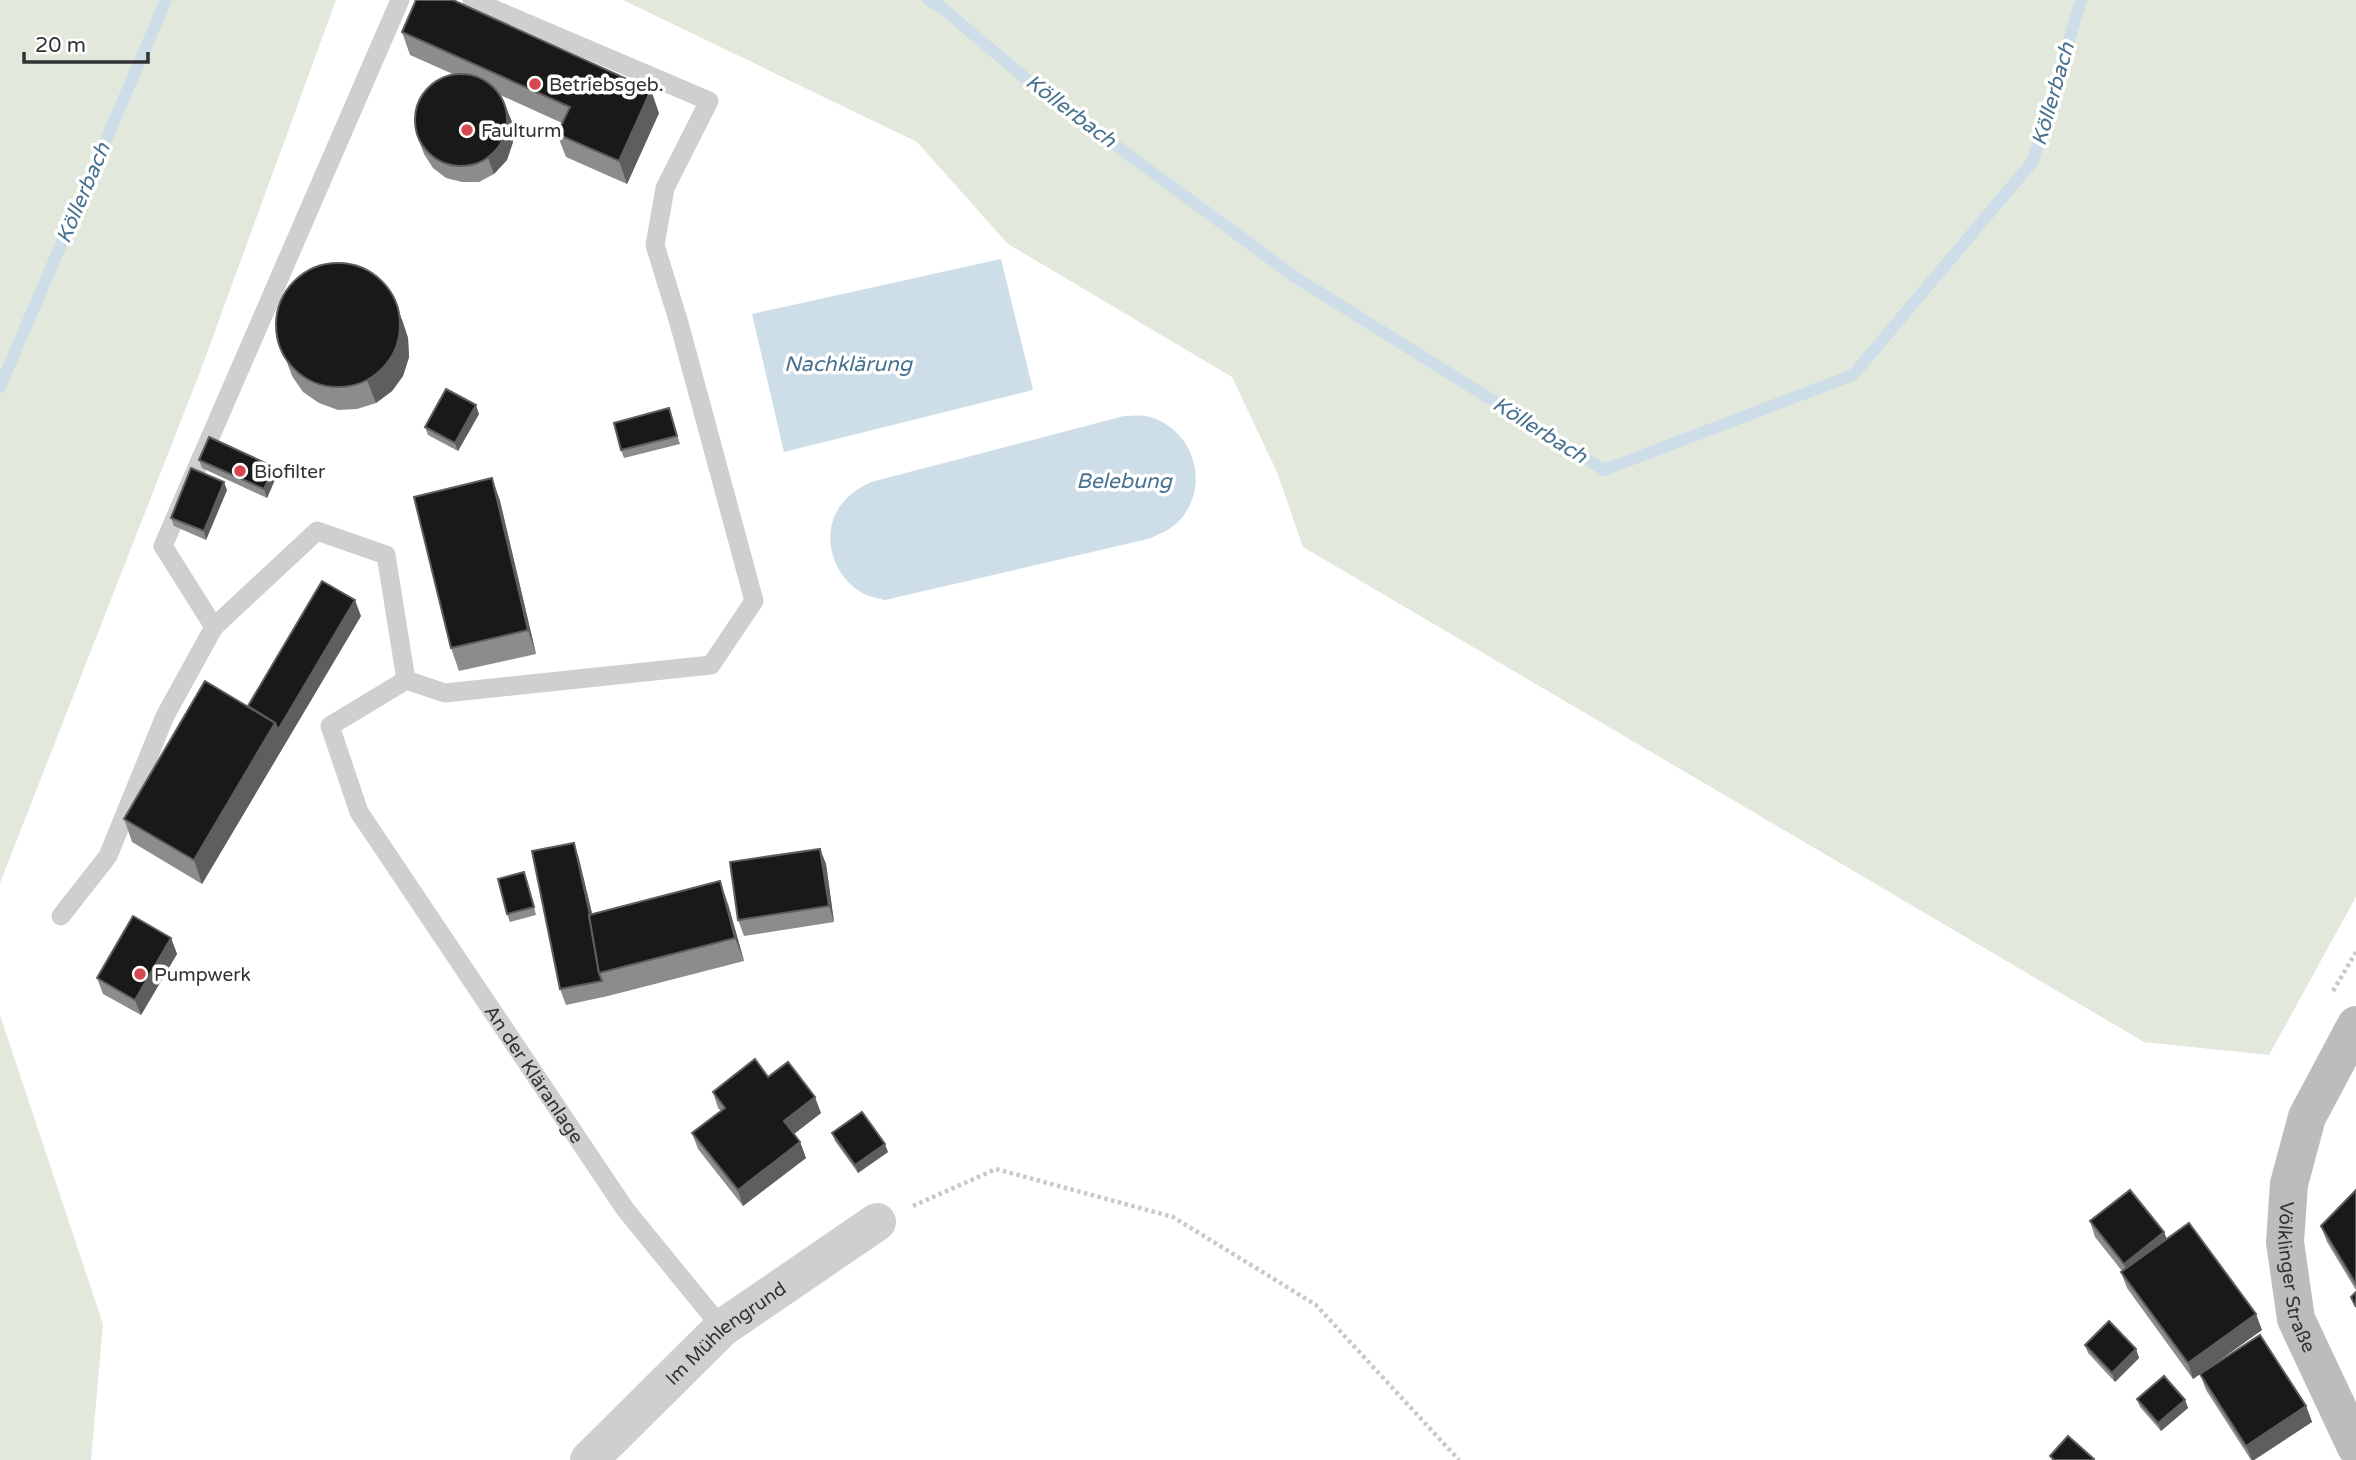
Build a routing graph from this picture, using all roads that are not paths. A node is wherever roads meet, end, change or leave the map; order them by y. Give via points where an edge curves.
1 (400, 0) edge
2 (472, 0) edge
3 (214, 627) junction
4 (406, 680) junction
5 (61, 916) dead end
6 (2356, 1025) edge
7 (877, 1222) road end
8 (722, 1328) junction
9 (2356, 1447) edge
10 (589, 1460) edge

1 - 3 lane via 163,546
2 - 4 lane via 709,101 665,188 655,245 754,601 711,665 445,693
3 - 4 lane via 317,531 386,555
3 - 5 lane via 165,716 108,856
4 - 8 lane, An der Kläranlage via 330,726 359,811 625,1209
6 - 9 street, Völklinger Straße via 2307,1117 2289,1184 2285,1242 2296,1319
7 - 8 street, Im Mühlengrund
8 - 10 street, Im Mühlengrund

